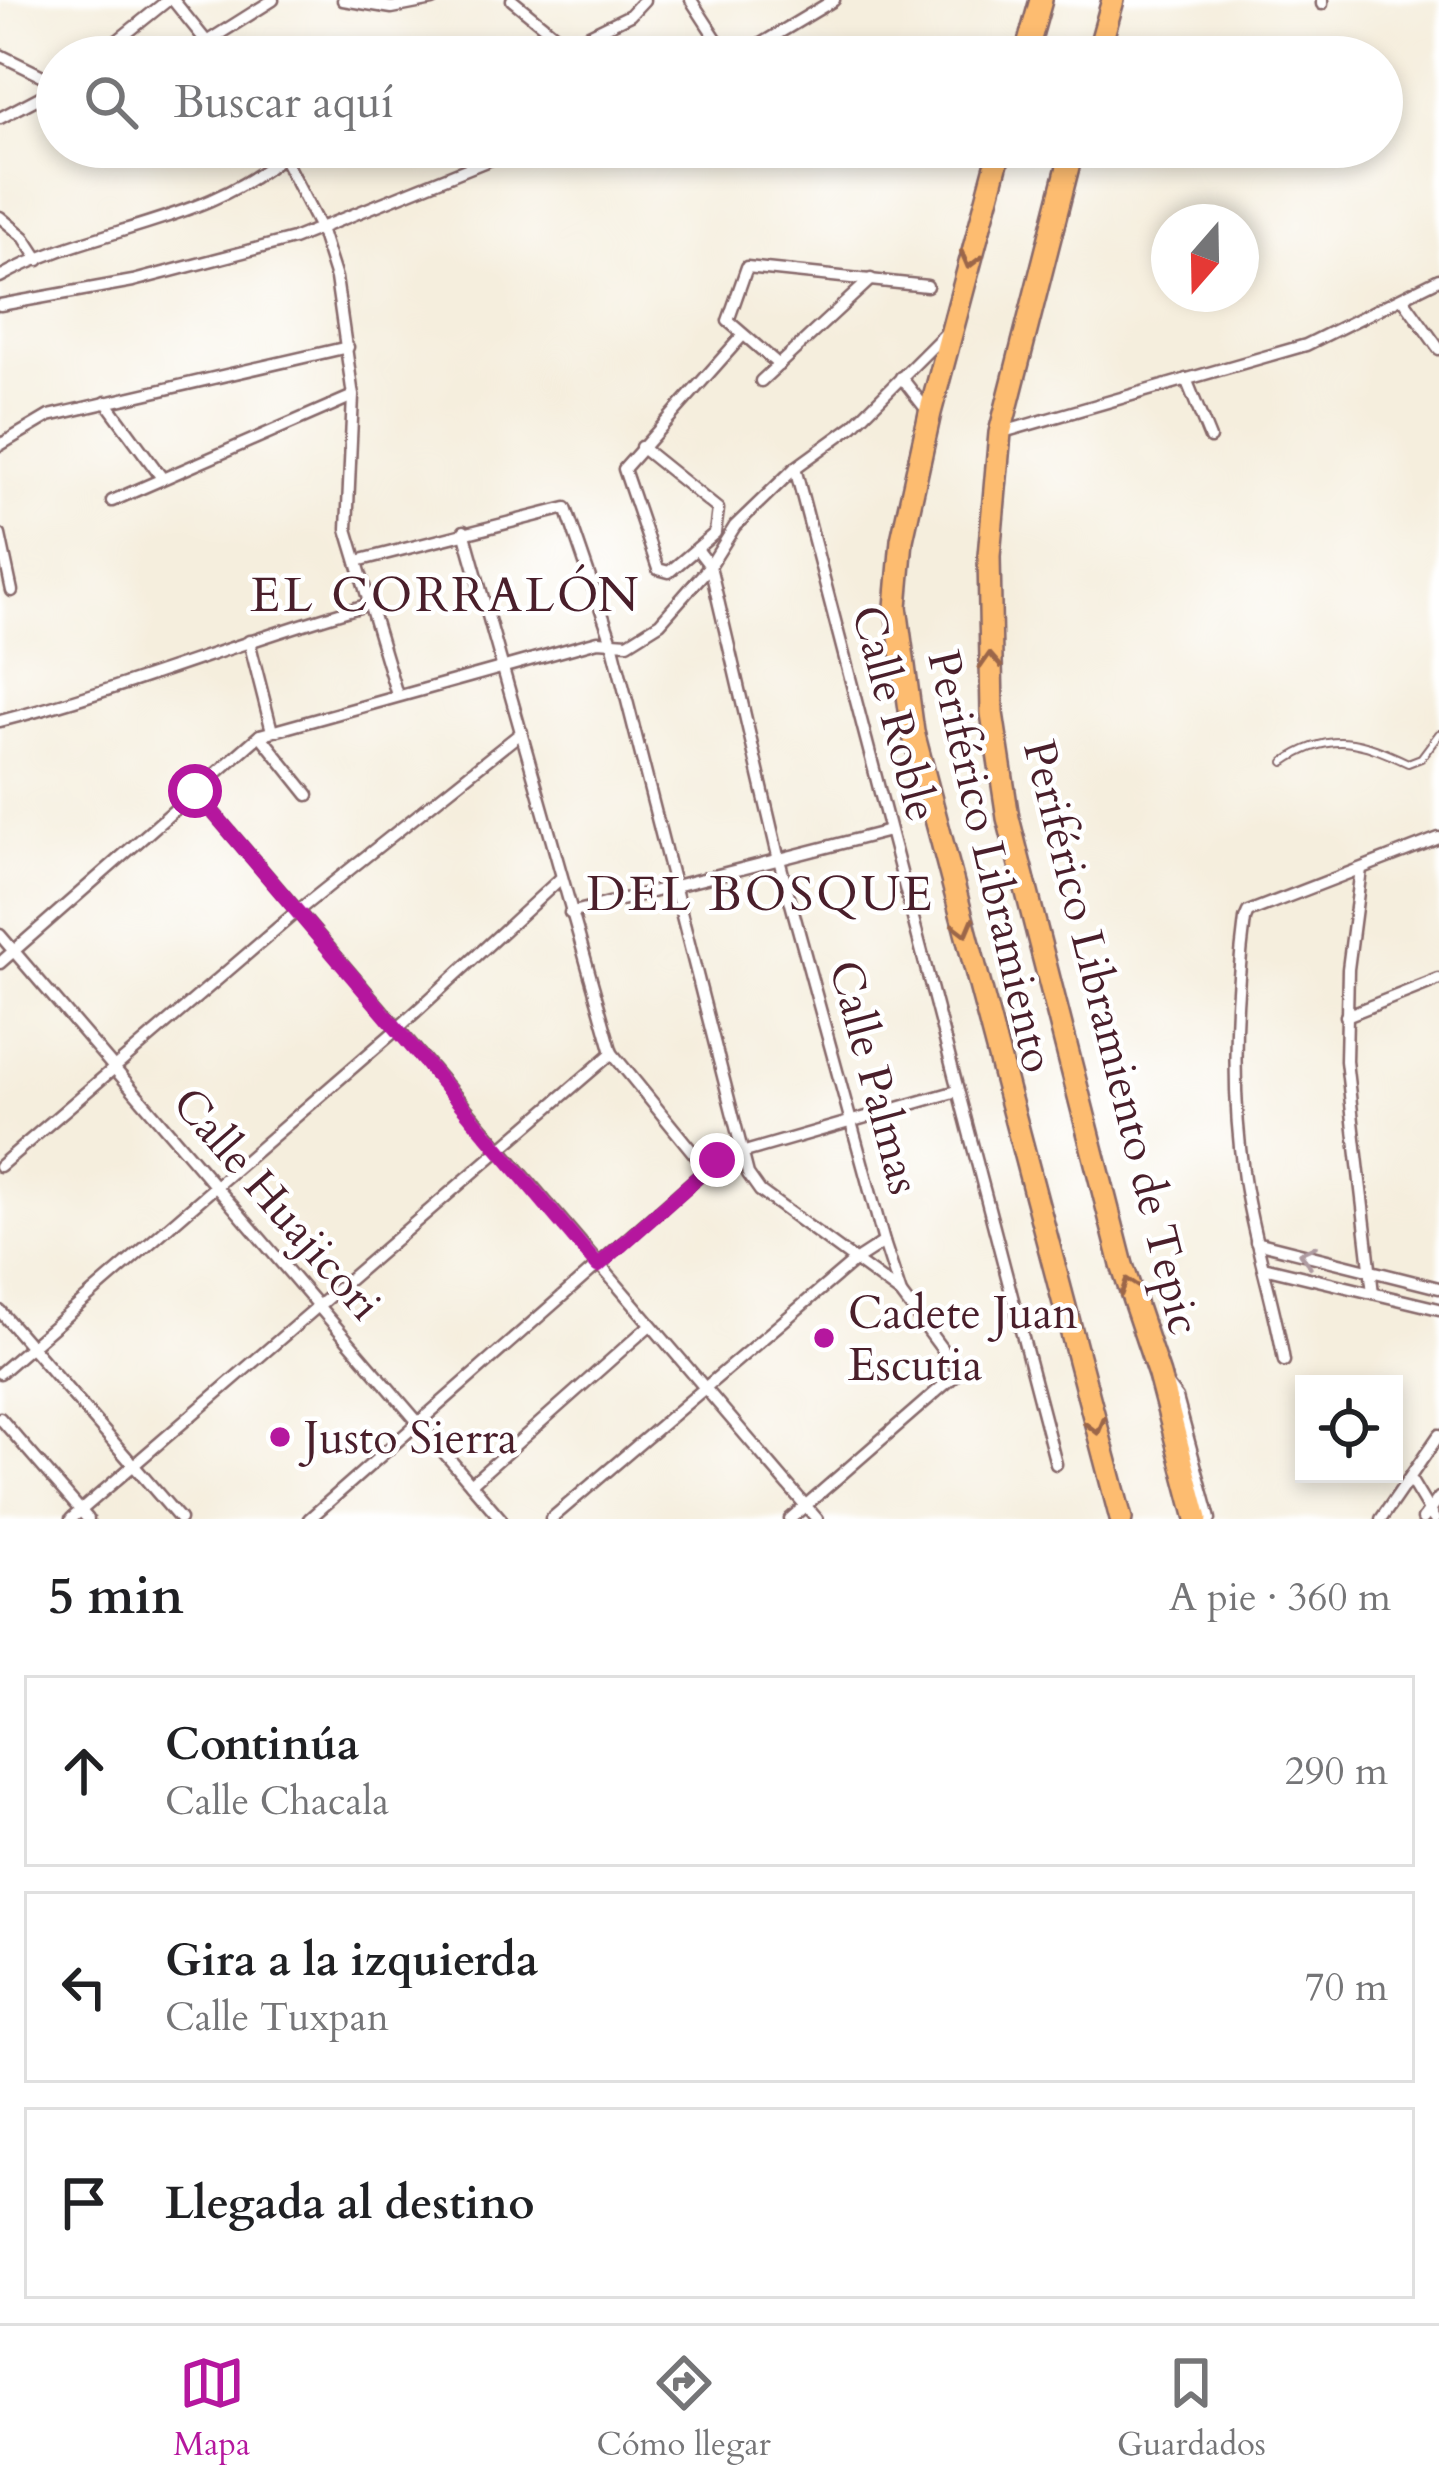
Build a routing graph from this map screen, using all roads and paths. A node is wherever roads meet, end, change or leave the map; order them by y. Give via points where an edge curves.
1 (171, 0) edge
2 (273, 0) edge
3 (343, 0) edge
4 (433, 0) edge
5 (512, 0) edge
6 (644, 0) edge
7 (691, 0) edge
8 (834, 0) edge
9 (1041, 0) edge
10 (1112, 0) edge
11 (125, 36) edge
12 (203, 36) edge
13 (216, 36) edge
14 (555, 36) edge
15 (585, 36) edge
16 (714, 36) edge
17 (774, 36) edge
18 (1031, 36) edge
19 (1103, 36) edge
20 (0, 55) edge
21 (36, 75) edge
22 (36, 98) edge
23 (0, 118) edge
24 (254, 168) edge
25 (293, 168) edge
26 (469, 168) edge
27 (994, 168) edge
28 (1068, 168) edge
29 (0, 217) edge
30 (320, 228) junction
31 (39, 260) junction
32 (0, 277) edge
33 (1439, 278) edge
34 (872, 279) junction
35 (927, 286) dead end
36 (1404, 300) junction
37 (0, 305) edge
38 (951, 328) junction
39 (743, 335) junction
40 (348, 346) junction
41 (1439, 349) edge
42 (779, 365) junction
43 (902, 377) junction
44 (1186, 380) junction
45 (761, 381) dead end
46 (353, 396) junction
47 (106, 402) junction
48 (930, 413) junction
49 (1000, 433) junction
50 (1210, 438) dead end
51 (0, 445) edge
52 (641, 447) junction
53 (795, 468) junction
54 (162, 478) junction
55 (112, 501) dead end
56 (464, 531) junction
57 (0, 535) edge
58 (697, 549) junction
59 (357, 561) junction
60 (710, 566) junction
61 (12, 591) dead end
62 (370, 604) junction
63 (249, 641) junction
64 (612, 642) junction
65 (502, 668) junction
66 (397, 695) junction
67 (0, 721) edge
68 (522, 732) junction
69 (266, 733) junction
70 (1439, 734) edge
71 (1285, 761) dead end
72 (195, 791) junction
73 (308, 795) dead end
74 (890, 831) junction
75 (1439, 838) edge
76 (778, 856) junction
77 (1361, 869) junction
78 (562, 878) junction
79 (674, 889) junction
80 (295, 913) junction
81 (570, 913) junction
82 (0, 935) edge
83 (14, 951) junction
84 (0, 963) edge
85 (1439, 979) edge
86 (1346, 1016) junction
87 (395, 1031) junction
88 (612, 1053) junction
89 (113, 1067) junction
90 (957, 1091) junction
91 (852, 1121) junction
92 (500, 1149) junction
93 (740, 1154) junction
94 (0, 1166) edge
95 (709, 1172) junction
96 (216, 1187) junction
97 (884, 1242) junction
98 (1256, 1242) junction
99 (853, 1262) junction
100 (598, 1266) junction
101 (1263, 1267) junction
102 (1374, 1272) junction
103 (1439, 1288) edge
104 (1373, 1293) junction
105 (901, 1294) junction
106 (318, 1306) junction
107 (1439, 1309) edge
108 (0, 1311) edge
109 (650, 1326) junction
110 (31, 1347) junction
111 (1283, 1361) dead end
112 (0, 1373) edge
113 (1159, 1375) junction
114 (705, 1388) junction
115 (0, 1418) edge
116 (420, 1424) junction
117 (1439, 1435) edge
118 (1056, 1464) dead end
119 (134, 1465) junction
120 (1410, 1479) junction
121 (471, 1484) junction
122 (1439, 1498) edge
123 (806, 1506) junction
124 (80, 1516) edge
125 (1428, 1517) edge
126 (180, 1519) edge
127 (309, 1519) edge
128 (501, 1519) edge
129 (551, 1519) edge
130 (790, 1519) edge
131 (818, 1519) edge
132 (1121, 1519) edge
133 (1197, 1519) edge
134 (1210, 1519) edge
135 (1381, 1519) edge

1 - 11 street
1 - 12 street
2 - 13 street
3 - 4 street via 392,8
5 - 14 street
6 - 15 street
7 - 16 street
8 - 17 street
9 - 18 highway
10 - 19 highway
20 - 21 street
22 - 23 street
24 - 31 street via 166,219
25 - 30 street
26 - 30 street
27 -> 38 highway, Periférico Libramiento
28 - 49 highway, Periférico Libramiento de Tepic
29 - 31 street
30 - 37 street via 133,281
30 - 40 street
31 - 32 street
33 - 36 street
34 - 35 street
34 - 39 street via 753,264 727,316
34 - 42 street
36 - 41 street
36 - 44 street via 1306,345
38 - 43 street
38 - 48 highway, Periférico Libramiento
39 - 42 street
39 - 52 street
40 - 46 street
40 - 47 street
42 - 45 street
43 - 48 street
43 - 53 street
44 - 49 street
44 - 50 street
46 - 54 street
46 - 59 street via 346,529
47 - 51 street via 35,422
47 - 54 street
48 -> 132 highway, Periférico Libramiento via 898,573 903,682
113 -> 49 highway, Periférico Libramiento de Tepic via 1122,1265 1008,818 988,622
52 - 58 street via 716,504 717,529
52 - 58 street via 624,469 658,569 669,572
53 - 60 street via 735,526
53 - 74 street, Calle Roble
54 - 55 street
56 - 59 street
56 - 64 street via 566,508
56 - 65 street
57 - 61 street
58 - 60 street
59 - 62 street
60 - 64 street via 660,622 628,643
60 - 76 street, Calle Palmas
62 - 63 street
62 - 66 street
63 - 67 street via 146,681
63 - 69 street
64 - 65 street
64 - 79 street
65 - 66 street
65 - 68 street
66 - 69 street
68 - 78 street
68 - 80 street
69 - 72 street
69 - 73 street
70 - 71 lane via 1408,763 1361,740 1333,738
72 - 80 street
72 - 83 street
74 - 76 street
74 - 90 street, Calle Roble
75 - 77 street
76 - 79 street
76 - 91 street, Calle Palmas
77 - 86 street
77 - 98 street via 1248,911 1238,970 1236,1111
78 - 81 street
78 - 87 street
79 - 81 street
79 - 93 street
80 - 87 street
80 - 89 street
81 - 88 street
82 - 83 street, Calle Huajicori
83 - 84 street
83 - 89 street, Calle Huajicori
85 - 86 street
86 - 102 street via 1351,1134
87 - 92 street
87 - 96 street
88 - 92 street
88 - 95 street
89 - 94 street
89 - 96 street, Calle Huajicori
90 - 91 street
90 - 118 street, Calle Roble
91 - 93 street
91 - 97 street, Calle Palmas
92 - 100 street
92 - 106 street
93 - 95 street via 717,1160
93 - 99 street via 760,1191
95 - 100 street
96 - 106 street, Calle Huajicori
96 - 110 street
97 - 99 street
97 - 105 street, Calle Palmas
98 - 101 street
102 -> 98 street
99 - 105 street
99 - 114 street
100 - 109 street
100 - 116 street
101 - 104 street
101 - 111 street
102 - 103 street
102 - 104 street
104 - 107 street
105 - 123 street, Calle Palmas via 956,1365 955,1378
106 - 116 street, Calle Huajicori
106 - 119 street
108 - 110 street
109 - 114 street
109 - 121 street
110 - 112 street
110 - 119 street
113 - 133 highway, Periférico Libramiento de Tepic
113 - 134 street via 1177,1398
114 - 123 street
114 - 129 street
115 - 124 street
116 - 121 street, Calle Huajicori
116 - 127 street
117 - 120 street
119 - 124 street
119 - 126 street
120 - 125 street
120 - 135 street
121 - 128 street, Calle Huajicori
122 - 125 street
123 - 130 street
123 - 131 street

